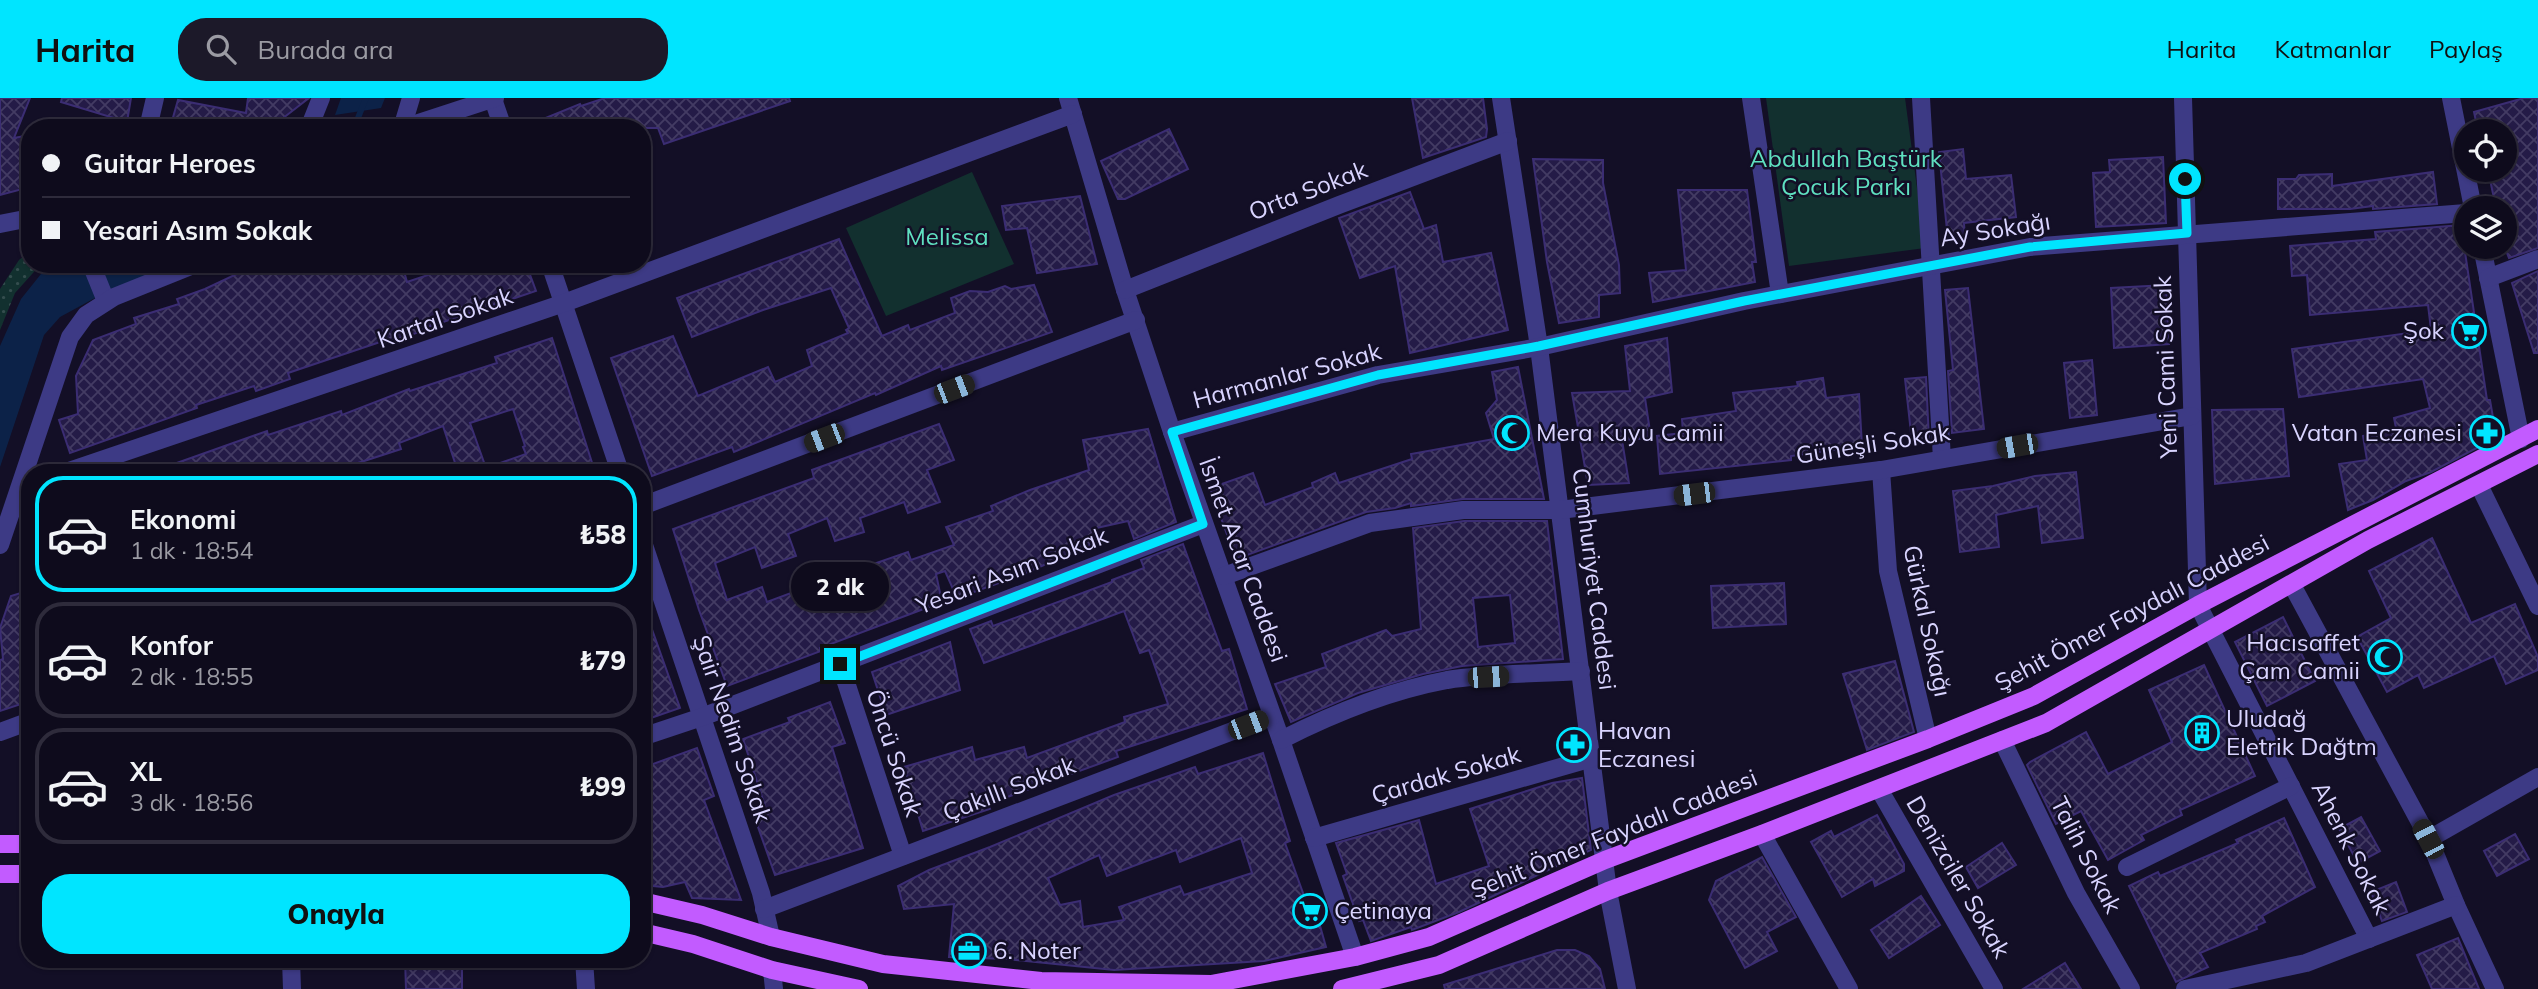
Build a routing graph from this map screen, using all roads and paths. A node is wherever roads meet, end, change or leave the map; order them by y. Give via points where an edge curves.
1 (156, 98) edge
2 (321, 98) edge
3 (411, 98) edge
4 (494, 98) edge
5 (1501, 98) edge
6 (1751, 98) edge
7 (1921, 98) edge
8 (2183, 98) edge
9 (2451, 98) edge
10 (1070, 106) edge
11 (150, 119) edge
12 (313, 119) edge
13 (405, 119) edge
14 (430, 119) edge
15 (500, 119) edge
16 (1508, 141) junction
17 (2471, 196) edge
18 (2454, 214) edge
19 (21, 220) edge
20 (1, 226) edge
21 (2187, 233) junction
22 (2484, 259) edge
23 (2538, 260) edge
24 (1932, 265) junction
25 (651, 269) edge
26 (95, 273) edge
27 (174, 273) edge
28 (553, 273) edge
29 (641, 273) edge
30 (2488, 278) junction
31 (1125, 290) junction
32 (1780, 294) junction
33 (106, 301) junction
34 (564, 303) junction
35 (1136, 320) junction
36 (1539, 346) junction
37 (2192, 416) junction
38 (2538, 429) edge
39 (1172, 432) junction
40 (2521, 439) junction
41 (2538, 454) edge
42 (1942, 459) junction
43 (31, 464) edge
44 (90, 464) edge
45 (617, 464) edge
46 (1881, 470) junction
47 (2479, 485) junction
48 (21, 494) edge
49 (651, 503) edge
50 (1560, 510) junction
51 (1203, 524) junction
52 (0, 545) edge
53 (651, 565) edge
54 (1224, 576) junction
55 (2292, 585) junction
56 (2198, 605) junction
57 (2538, 606) edge
58 (2213, 631) junction
59 (840, 664) junction
60 (1581, 671) junction
61 (1272, 716) junction
62 (702, 717) junction
63 (21, 724) edge
64 (0, 732) edge
65 (651, 734) edge
66 (1928, 739) junction
67 (1281, 740) junction
68 (2002, 740) junction
69 (1592, 758) junction
70 (2538, 777) edge
71 (2291, 786) junction
72 (1879, 789) junction
73 (1762, 834) junction
74 (1314, 838) junction
75 (2428, 839) junction
76 (0, 844) edge
77 (21, 844) edge
78 (902, 856) junction
79 (1605, 860) junction
80 (2127, 867) dead end
81 (0, 874) edge
82 (21, 874) edge
83 (1608, 891) junction
84 (651, 903) edge
85 (2456, 905) junction
86 (764, 909) junction
87 (651, 934) edge
88 (771, 937) junction
89 (2369, 939) junction
90 (1355, 957) junction
91 (291, 968) edge
92 (585, 968) edge
93 (772, 970) junction
94 (1363, 985) junction
95 (292, 989) edge
96 (586, 989) edge
97 (774, 989) edge
98 (859, 989) edge
99 (1342, 989) edge
100 (1627, 989) edge
101 (1849, 989) edge
102 (1994, 989) edge
103 (2131, 989) edge
104 (2185, 989) edge
105 (2495, 989) edge

1 - 11 street
2 - 12 street
3 - 13 street
4 - 14 street
4 - 15 street
5 - 16 street, Cumhuriyet Caddesi
6 - 32 street
7 - 24 street
8 - 21 street, Yeni Cami Sokak
9 - 17 street
10 - 25 street, Kartal Sokak
10 - 31 street, İsmet Acar Caddesi
16 - 31 street, Orta Sokak
16 - 36 street, Cumhuriyet Caddesi
18 - 21 street, Ay Sokağı
19 - 20 street
21 - 24 street, Ay Sokağı via 2030,247
21 - 37 street, Yeni Cami Sokak
22 - 30 street
23 - 30 street
24 - 32 street, Ay Sokağı
24 - 42 street
26 - 33 street
27 - 33 street
28 - 34 street
29 - 34 street, Kartal Sokak
30 - 40 street
31 - 35 street, İsmet Acar Caddesi
32 - 36 street, Ay Sokağı
33 - 43 street via 86,315 70,338
34 - 44 street, Kartal Sokak
34 - 45 street
35 - 39 street, İsmet Acar Caddesi
35 - 49 street
36 - 39 street, Harmanlar Sokak via 1378,375
36 - 50 street, Cumhuriyet Caddesi
37 - 42 street, Güneşli Sokak
37 - 56 street, Yeni Cami Sokak
38 - 40 main road, Şehit Ömer Faydalı Caddesi
39 - 51 street, İsmet Acar Caddesi
40 - 56 main road, Şehit Ömer Faydalı Caddesi
41 - 47 main road, Şehit Ömer Faydalı Caddesi
42 - 46 street, Güneşli Sokak
46 - 50 street, Güneşli Sokak
46 - 66 street, Gürkal Sokağı via 1888,571
47 - 55 main road, Şehit Ömer Faydalı Caddesi via 2368,540
47 - 57 street
48 - 52 street
50 - 54 street, Güneşli Sokak via 1463,510 1370,523
50 - 60 street, Cumhuriyet Caddesi
51 - 54 street, İsmet Acar Caddesi
51 - 59 street, Yesari Asım Sokak
53 - 62 street, Şair Nedim Sokak
54 - 61 street, İsmet Acar Caddesi
55 - 58 main road, Şehit Ömer Faydalı Caddesi
55 - 75 street
56 - 58 street, Yeni Cami Sokak
56 - 66 main road, Şehit Ömer Faydalı Caddesi via 2034,696
58 - 68 main road, Şehit Ömer Faydalı Caddesi via 2046,723
58 - 71 street, Ahenk Sokak
59 - 62 street, Yesari Asım Sokak
59 - 78 street, Öncü Sokak
60 - 67 street via 1448,680 1378,697
60 - 69 street, Cumhuriyet Caddesi
61 - 67 street, İsmet Acar Caddesi
61 - 78 street, Çakıllı Sokak
62 - 65 street, Yesari Asım Sokak
62 - 86 street, Şair Nedim Sokak
63 - 64 street
66 - 79 main road, Şehit Ömer Faydalı Caddesi
67 - 74 street, İsmet Acar Caddesi
68 - 72 main road, Şehit Ömer Faydalı Caddesi
68 - 103 street, Talih Sokak via 2076,892
69 - 74 street, Çardak Sokak
69 - 79 street, Cumhuriyet Caddesi
70 - 75 street
71 - 80 street
71 - 89 street, Ahenk Sokak
72 - 73 main road, Şehit Ömer Faydalı Caddesi
72 - 102 street, Denizciler Sokak
73 - 83 main road, Şehit Ömer Faydalı Caddesi
73 - 101 street
74 - 90 street, İsmet Acar Caddesi
75 - 85 street
76 - 77 main road
78 - 86 street, Çakıllı Sokak
79 - 83 street, Cumhuriyet Caddesi
79 - 90 main road, Şehit Ömer Faydalı Caddesi via 1429,937
81 - 82 main road
83 - 94 main road, Şehit Ömer Faydalı Caddesi via 1439,965
83 - 100 street, Cumhuriyet Caddesi
84 - 88 main road, Şehit Ömer Faydalı Caddesi
85 - 89 street
85 - 105 street
86 - 88 street, Şair Nedim Sokak
87 - 93 main road
88 - 90 main road, Şehit Ömer Faydalı Caddesi via 883,964 1041,981 1211,984
89 - 104 street via 2306,963
90 - 94 main road
91 - 95 street
92 - 96 street
93 - 97 street
93 - 98 main road
94 - 99 main road, Şehit Ömer Faydalı Caddesi

